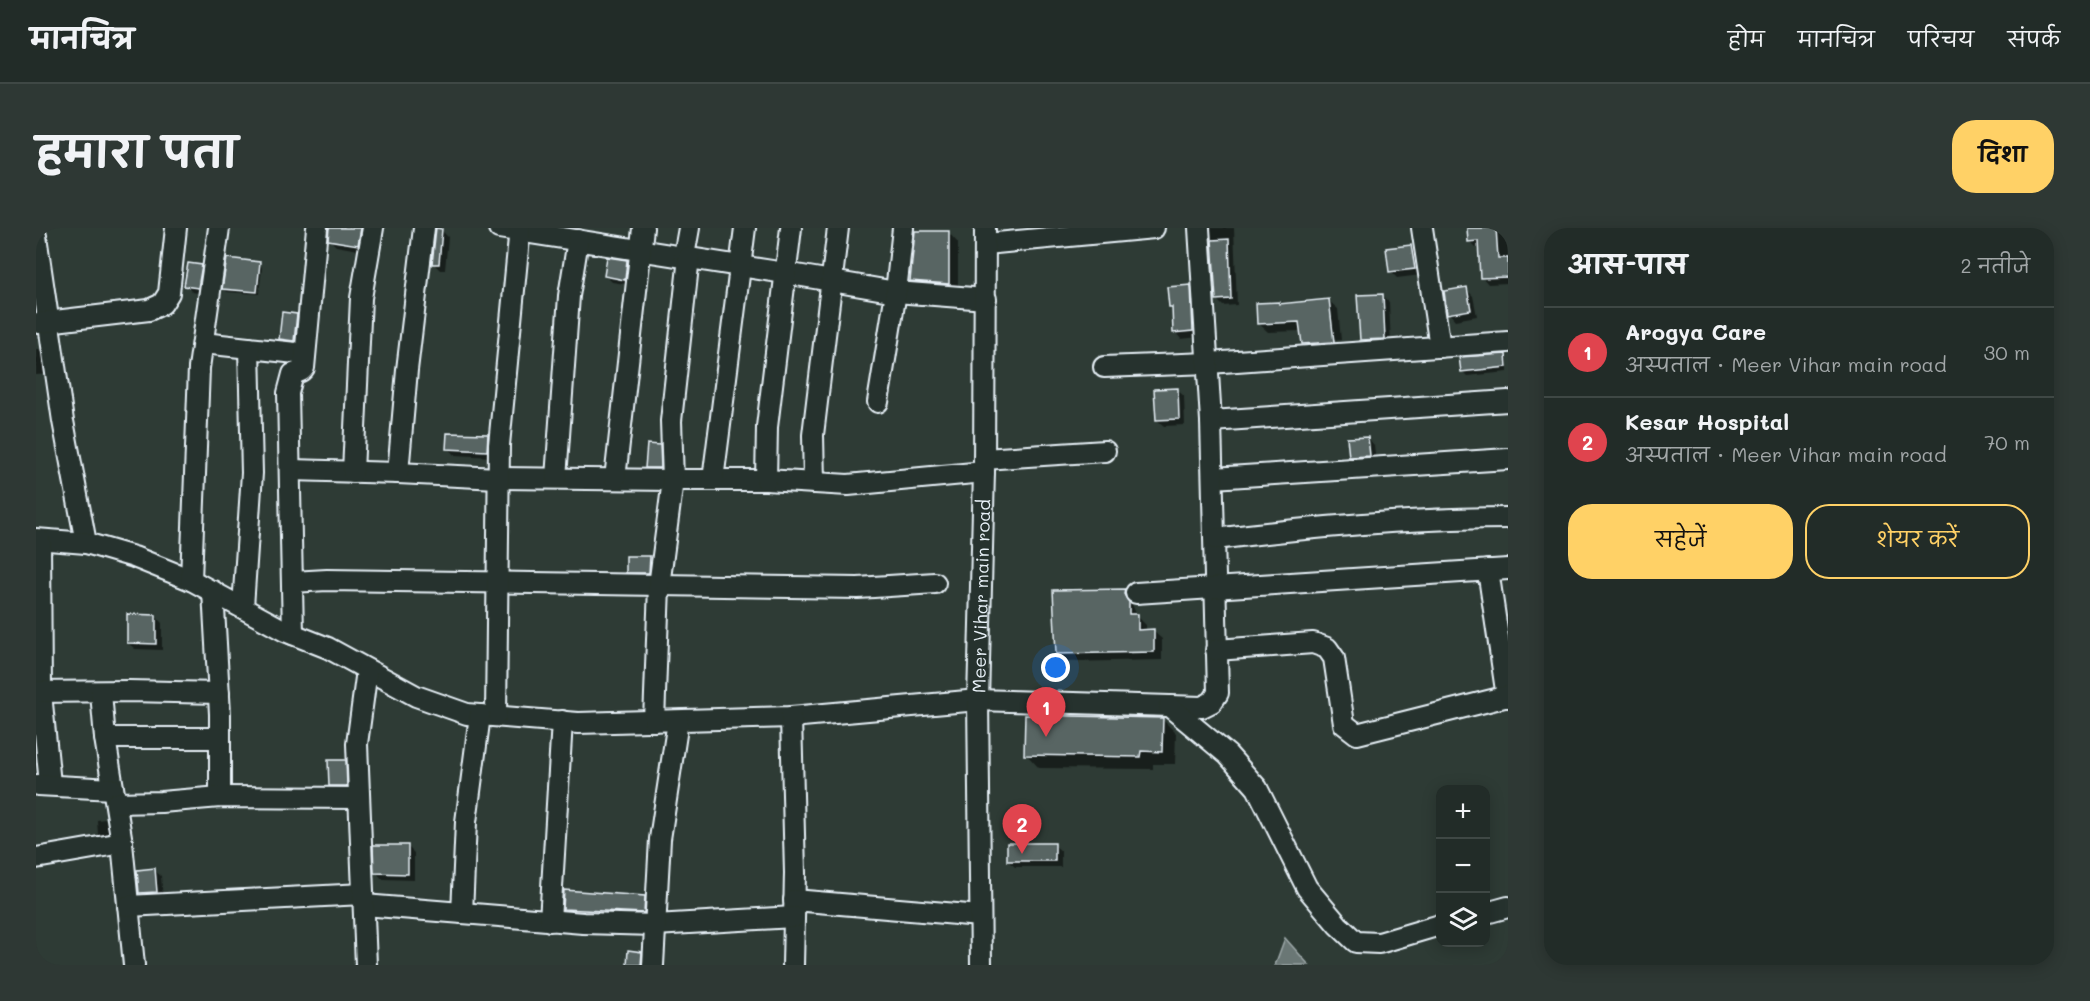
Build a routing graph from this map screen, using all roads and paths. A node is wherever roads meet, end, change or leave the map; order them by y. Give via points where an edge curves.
1 (176, 228) edge
2 (219, 228) edge
3 (317, 228) edge
4 (373, 228) edge
5 (424, 228) edge
6 (499, 228) edge
7 (643, 228) edge
8 (689, 228) edge
9 (745, 228) edge
10 (791, 228) edge
11 (838, 228) edge
12 (903, 228) edge
13 (1137, 228) edge
14 (1154, 228) edge
15 (1199, 228) edge
16 (1422, 228) edge
17 (520, 229) edge
18 (36, 236) edge
19 (986, 236) edge
20 (578, 240) junction
21 (640, 249) junction
22 (686, 257) junction
23 (741, 266) junction
24 (785, 273) junction
25 (832, 281) junction
26 (896, 292) junction
27 (986, 299) junction
28 (43, 323) edge
29 (1508, 342) edge
30 (203, 343) junction
31 (1440, 347) junction
32 (249, 348) junction
33 (305, 354) junction
34 (1209, 363) junction
35 (1104, 367) dead end
36 (1508, 401) edge
37 (878, 402) dead end
38 (1211, 421) junction
39 (1105, 451) dead end
40 (1508, 459) edge
41 (984, 466) junction
42 (291, 470) junction
43 (353, 472) junction
44 (398, 472) junction
45 (498, 477) junction
46 (556, 478) junction
47 (1213, 478) junction
48 (615, 479) junction
49 (672, 480) junction
50 (713, 480) junction
51 (766, 480) junction
52 (814, 483) junction
53 (1508, 518) edge
54 (38, 539) edge
55 (1215, 539) junction
56 (86, 543) junction
57 (1508, 569) edge
58 (1488, 570) junction
59 (191, 579) junction
60 (292, 582) junction
61 (497, 582) junction
62 (935, 583) dead end
63 (659, 586) junction
64 (1216, 588) junction
65 (213, 591) junction
66 (1136, 593) dead end
67 (243, 607) junction
68 (292, 634) junction
69 (1216, 650) junction
70 (367, 670) junction
71 (38, 693) edge
72 (101, 693) junction
73 (219, 693) junction
74 (1508, 697) edge
75 (978, 700) junction
76 (1169, 706) junction
77 (488, 715) junction
78 (791, 717) junction
79 (562, 721) junction
80 (654, 721) junction
81 (678, 721) junction
82 (105, 738) junction
83 (220, 738) junction
84 (43, 785) edge
85 (115, 796) junction
86 (220, 797) junction
87 (359, 798) junction
88 (122, 843) junction
89 (36, 858) edge
90 (363, 899) junction
91 (128, 906) junction
92 (794, 908) junction
93 (1508, 908) edge
94 (1490, 912) edge
95 (462, 913) junction
96 (980, 916) junction
97 (550, 921) junction
98 (655, 925) junction
99 (1436, 927) edge
100 (134, 965) edge
101 (366, 965) edge
102 (653, 965) edge
103 (793, 965) edge
104 (981, 965) edge

1 - 28 street via 169,293 162,304 149,310
2 - 30 street
3 - 33 street
4 - 43 street via 361,298
5 - 44 street
6 - 17 street
7 - 21 street
8 - 22 street
9 - 23 street
10 - 24 street
11 - 25 street
12 - 26 street
13 - 14 street
13 - 19 street
15 - 34 street
16 - 31 street
17 - 20 street
17 - 45 street
18 - 28 street
19 - 27 street, Meer Vihar main road
20 - 21 street
20 - 46 street via 569,296
21 - 22 street
21 - 48 street
22 - 23 street
22 - 49 street via 671,421
23 - 24 street
23 - 50 street
24 - 25 street
24 - 51 street via 767,427
25 - 26 street
25 - 52 street via 813,435
26 - 27 street
26 - 37 street
27 - 41 street, Meer Vihar main road
28 - 56 street
29 - 31 street
30 - 32 street
30 - 59 street
31 - 34 street
32 - 33 street
32 - 67 street via 252,473
33 - 42 street via 304,368 293,374 290,382
34 - 35 street
34 - 38 street
36 - 38 street
38 - 47 street
39 - 41 street
40 - 47 street
41 - 52 street via 848,485
41 - 75 street, Meer Vihar main road
42 - 43 street
42 - 60 street
43 - 44 street
44 - 45 street
45 - 46 street
45 - 61 street
46 - 48 street
47 - 55 street
48 - 49 street
49 - 50 street
49 - 63 street
50 - 51 street
51 - 52 street
53 - 55 street via 1335,525
54 - 56 street
54 - 71 street
55 - 64 street
56 - 59 street
57 - 58 street
58 - 64 street
58 - 74 street
59 - 65 street
60 - 61 street
60 - 68 street
61 - 63 street
61 - 77 street
62 - 63 street via 858,588
63 - 80 street
64 - 66 street
64 - 69 street
65 - 67 street
65 - 73 street
67 - 68 street
68 - 70 street
69 - 74 street via 1312,643 1327,648 1334,658 1344,724 1357,734
69 - 76 street via 1218,693 1212,702 1202,707
70 - 77 street via 416,696 467,714
70 - 87 street via 357,744
71 - 72 street
71 - 84 street
72 - 73 street
72 - 82 street
73 - 83 street
75 - 76 street
75 - 78 street
75 - 96 street, Meer Vihar main road
76 - 99 street via 1228,755 1257,788 1307,888 1356,942 1379,943
77 - 79 street
77 - 95 street via 465,822
78 - 81 street
78 - 92 street
79 - 80 street
79 - 97 street
80 - 81 street
81 - 98 street via 660,839
82 - 83 street
82 - 85 street
83 - 86 street
84 - 85 street
85 - 86 street via 161,802
85 - 88 street
86 - 87 street
87 - 90 street
88 - 89 street
88 - 91 street
90 - 91 street
90 - 95 street
90 - 101 street
91 - 100 street
92 - 96 street
92 - 98 street
92 - 103 street
93 - 94 street
95 - 97 street
96 - 104 street, Meer Vihar main road
97 - 98 street
98 - 102 street

